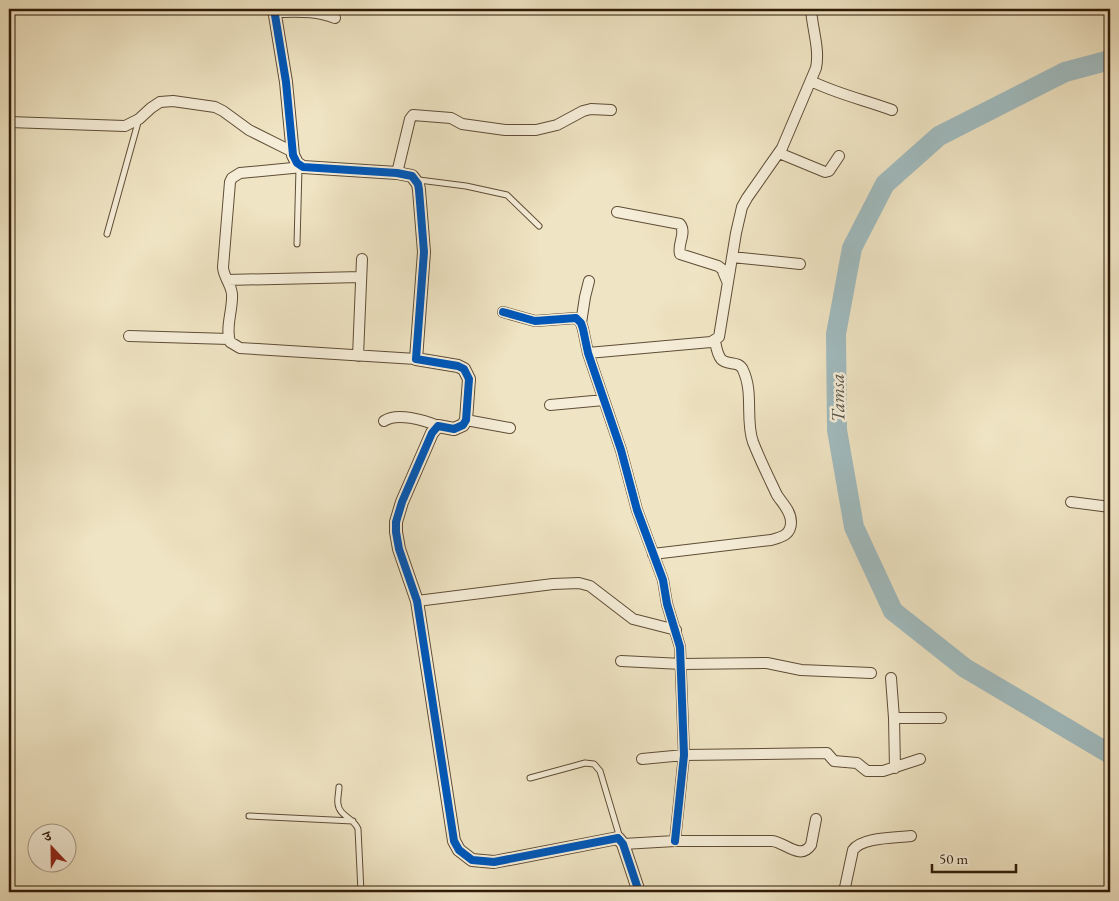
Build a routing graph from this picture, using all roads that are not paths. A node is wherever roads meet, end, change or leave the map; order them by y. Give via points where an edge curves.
1 (811, 9) edge
2 (274, 10) edge
3 (335, 18) dead end
4 (811, 81) junction
5 (611, 110) dead end
6 (892, 110) dead end
7 (139, 119) junction
8 (9, 122) edge
9 (293, 152) junction
10 (779, 153) junction
11 (839, 156) dead end
12 (301, 168) junction
13 (397, 173) junction
14 (416, 180) junction
15 (617, 212) dead end
16 (539, 226) dead end
17 (107, 234) dead end
18 (297, 244) dead end
19 (732, 257) junction
20 (362, 259) dead end
21 (800, 264) dead end
22 (361, 277) junction
23 (227, 280) junction
24 (589, 281) dead end
25 (728, 282) junction
26 (503, 312) dead end
27 (581, 323) junction
28 (130, 336) dead end
29 (229, 339) junction
30 (715, 340) junction
31 (588, 352) junction
32 (358, 356) junction
33 (416, 359) junction
34 (604, 400) junction
35 (550, 405) dead end
36 (466, 420) junction
37 (384, 421) dead end
38 (438, 426) junction
39 (510, 428) dead end
40 (1071, 502) dead end
41 (1110, 507) edge
42 (653, 554) junction
43 (417, 600) junction
44 (676, 630) junction
45 (621, 661) dead end
46 (682, 664) junction
47 (871, 673) dead end
48 (891, 678) dead end
49 (894, 718) junction
50 (941, 718) dead end
51 (684, 755) junction
52 (642, 758) dead end
53 (920, 759) dead end
54 (895, 768) junction
55 (530, 778) dead end
56 (339, 787) dead end
57 (249, 816) dead end
58 (816, 819) dead end
59 (353, 821) junction
60 (911, 836) dead end
61 (621, 841) junction
62 (675, 841) junction
63 (361, 892) edge
64 (639, 892) edge
65 (844, 892) edge

1 - 4 street via 818,55
2 - 3 street via 310,12
2 - 9 street
4 - 6 street
4 - 10 street
5 - 13 street via 582,111 557,125 530,130 505,130 462,124 451,118 413,115
7 - 8 street via 125,126
7 - 9 street via 156,104 166,101 215,107 249,130
7 - 17 lane
9 - 12 street
10 - 11 street via 825,172
10 - 19 street via 744,203
12 - 13 street
12 - 18 lane
12 - 23 street via 246,172 232,178 223,267
13 - 14 street
14 - 16 lane via 466,186 507,196
14 - 33 street via 424,252
15 - 25 street via 680,224 683,231 680,254 718,266
19 - 21 street
19 - 25 street
20 - 22 street
22 - 23 street
22 - 32 street
23 - 29 street via 232,296
24 - 27 street
25 - 30 street via 720,332
26 - 27 street via 535,321 576,318
27 - 31 street
28 - 29 street
29 - 32 street via 240,348
30 - 31 street
30 - 42 street via 721,359 739,365 743,370 748,389 751,436 788,511 790,530 786,535 771,540
31 - 34 street
32 - 33 street
33 - 36 street via 464,369 469,379
34 - 35 street
34 - 42 street
36 - 38 street via 454,429
36 - 39 street
37 - 38 street via 395,417 416,418
38 - 43 street via 429,439 396,522 396,541
40 - 41 street
42 - 44 street
43 - 44 street via 579,582 590,586 633,619
43 - 61 street via 452,831 459,850 472,860 494,862 615,838
44 - 46 street
45 - 46 street
46 - 47 street via 767,663 800,670
46 - 51 street
48 - 49 street
49 - 50 street
49 - 54 street
51 - 52 street
51 - 54 street via 827,753 834,761 856,763 867,771
51 - 62 street
53 - 54 street
55 - 61 lane via 585,763 594,764 600,771
56 - 59 lane via 340,810
57 - 59 lane
58 - 62 street via 810,848 805,851 794,851 772,841
59 - 63 lane via 360,837
60 - 65 street via 865,841 856,846
61 - 62 street
61 - 64 street

